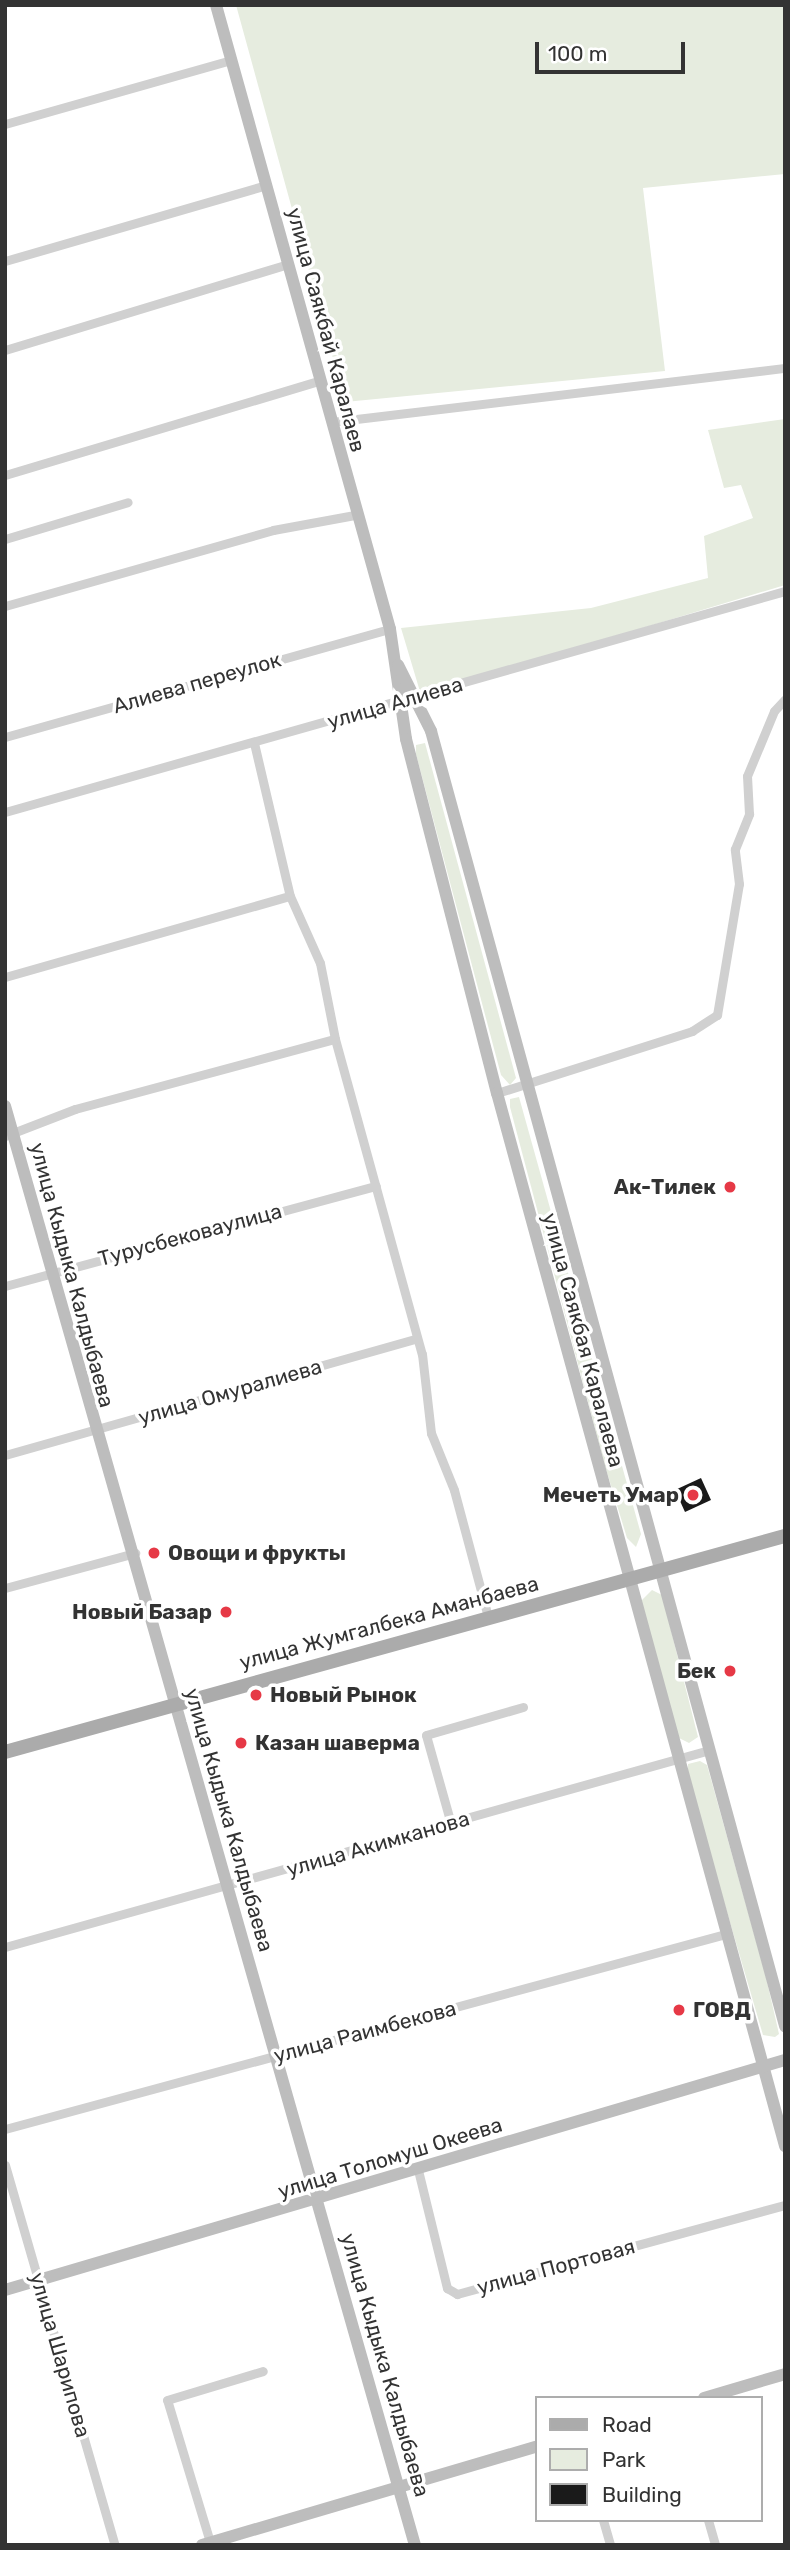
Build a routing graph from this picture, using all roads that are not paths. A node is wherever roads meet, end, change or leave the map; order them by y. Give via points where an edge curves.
1 (216, 5) edge
2 (231, 60) junction
3 (5, 124) edge
4 (266, 185) junction
5 (5, 261) edge
6 (288, 264) junction
7 (5, 350) edge
8 (785, 368) edge
9 (321, 380) junction
10 (331, 422) junction
11 (5, 475) edge
12 (128, 502) dead end
13 (355, 515) junction
14 (5, 539) edge
15 (785, 592) edge
16 (5, 606) edge
17 (390, 629) junction
18 (398, 665) junction
19 (417, 696) junction
20 (785, 699) edge
21 (397, 703) junction
22 (5, 737) edge
23 (254, 743) junction
24 (5, 812) edge
25 (290, 896) junction
26 (5, 976) edge
27 (335, 1039) junction
28 (527, 1082) junction
29 (497, 1093) junction
30 (5, 1106) edge
31 (9, 1135) edge
32 (376, 1186) junction
33 (51, 1272) junction
34 (5, 1286) edge
35 (414, 1339) junction
36 (95, 1430) junction
37 (5, 1455) edge
38 (785, 1536) edge
39 (135, 1553) junction
40 (661, 1571) junction
41 (628, 1580) junction
42 (5, 1588) edge
43 (488, 1617) junction
44 (175, 1704) junction
45 (523, 1707) dead end
46 (709, 1750) junction
47 (5, 1752) edge
48 (675, 1758) junction
49 (451, 1824) junction
50 (229, 1886) junction
51 (725, 1934) junction
52 (5, 1947) edge
53 (781, 1999) edge
54 (785, 2026) edge
55 (277, 2055) junction
56 (785, 2060) edge
57 (762, 2067) junction
58 (5, 2129) edge
59 (785, 2146) edge
60 (5, 2165) edge
61 (418, 2170) junction
62 (318, 2200) junction
63 (785, 2204) edge
64 (38, 2281) junction
65 (5, 2290) edge
66 (263, 2371) dead end
67 (785, 2374) edge
68 (711, 2396) edge
69 (534, 2448) edge
70 (400, 2487) junction
71 (604, 2522) edge
72 (709, 2522) edge
73 (206, 2544) edge
74 (115, 2545) edge
75 (415, 2545) edge
76 (610, 2545) edge
77 (715, 2545) edge

1 - 2 street, улица Саякбай Каралаев
2 - 3 street
2 - 4 street, улица Саякбай Каралаев
4 - 5 street
4 - 6 street, улица Саякбай Каралаев
6 - 7 street
6 - 9 street, улица Саякбай Каралаев
8 - 10 street
9 - 10 street, улица Саякбай Каралаев
9 - 11 street
10 - 13 street, улица Саякбай Каралаев
12 - 14 street
13 - 16 street via 273,530
13 - 17 street, улица Саякбай Каралаев
15 - 19 street, улица Алиева
17 - 18 street, улица Саякбай Каралаев
17 - 22 street, Алиева переулок
18 - 19 street, улица Саякбай Каралаев
18 - 21 street, улица Саякбай Каралаев
19 - 21 street, улица Алиева
19 - 28 street, улица Саякбая Каралаева
20 - 28 street via 774,711 747,776 749,814 735,849 738,884 717,1015 692,1031
21 - 23 street, улица Алиева
21 - 29 street, улица Саякбая Каралаева
23 - 24 street, улица Алиева
23 - 25 street
25 - 26 street
25 - 27 street via 320,963
27 - 31 street via 75,1109
27 - 32 street
28 - 29 street
28 - 40 street, улица Саякбая Каралаева
29 - 41 street, улица Саякбая Каралаева
30 - 31 street, улица Кыдыка Калдыбаева
31 - 33 street, улица Кыдыка Калдыбаева
32 - 33 street, Турусбековаулица
32 - 35 street
33 - 34 street, Турусбековаулица
33 - 36 street, улица Кыдыка Калдыбаева
35 - 36 street, улица Омуралиева
35 - 43 street via 422,1354 431,1433 454,1490
36 - 37 street, улица Омуралиева
36 - 39 street, улица Кыдыка Калдыбаева
38 - 40 main road, улица Жумгалбека Аманбаева
39 - 42 street
39 - 44 street, улица Кыдыка Калдыбаева
40 - 41 main road, улица Жумгалбека Аманбаева
40 - 46 street, улица Саякбая Каралаева
41 - 43 main road, улица Жумгалбека Аманбаева
41 - 48 street, улица Саякбая Каралаева
43 - 44 main road, улица Жумгалбека Аманбаева
44 - 47 main road, улица Жумгалбека Аманбаева
44 - 50 street, улица Кыдыка Калдыбаева
45 - 49 street via 426,1735
46 - 48 street, улица Акимканова
46 - 53 street, улица Саякбая Каралаева
48 - 49 street, улица Акимканова
48 - 51 street, улица Саякбая Каралаева
49 - 50 street, улица Акимканова
50 - 52 street, улица Акимканова
50 - 55 street, улица Кыдыка Калдыбаева
51 - 55 street, улица Раимбекова
51 - 57 street, улица Саякбая Каралаева
53 - 54 street, улица Саякбая Каралаева
55 - 58 street, улица Раимбекова
55 - 62 street, улица Кыдыка Калдыбаева
56 - 57 street, улица Толомуш Океева
57 - 59 street, улица Саякбая Каралаева
57 - 61 street, улица Толомуш Океева
60 - 64 street, улица Шарипова
61 - 62 street, улица Толомуш Океева
61 - 63 street, улица Портовая via 447,2288 457,2294
62 - 64 street, улица Толомуш Океева
62 - 70 street, улица Кыдыка Калдыбаева
64 - 65 street, улица Толомуш Океева
64 - 74 street, улица Шарипова
66 - 73 street via 167,2400
67 - 68 street
69 - 70 street
70 - 73 street
70 - 75 street, улица Кыдыка Калдыбаева
71 - 76 street
72 - 77 street

